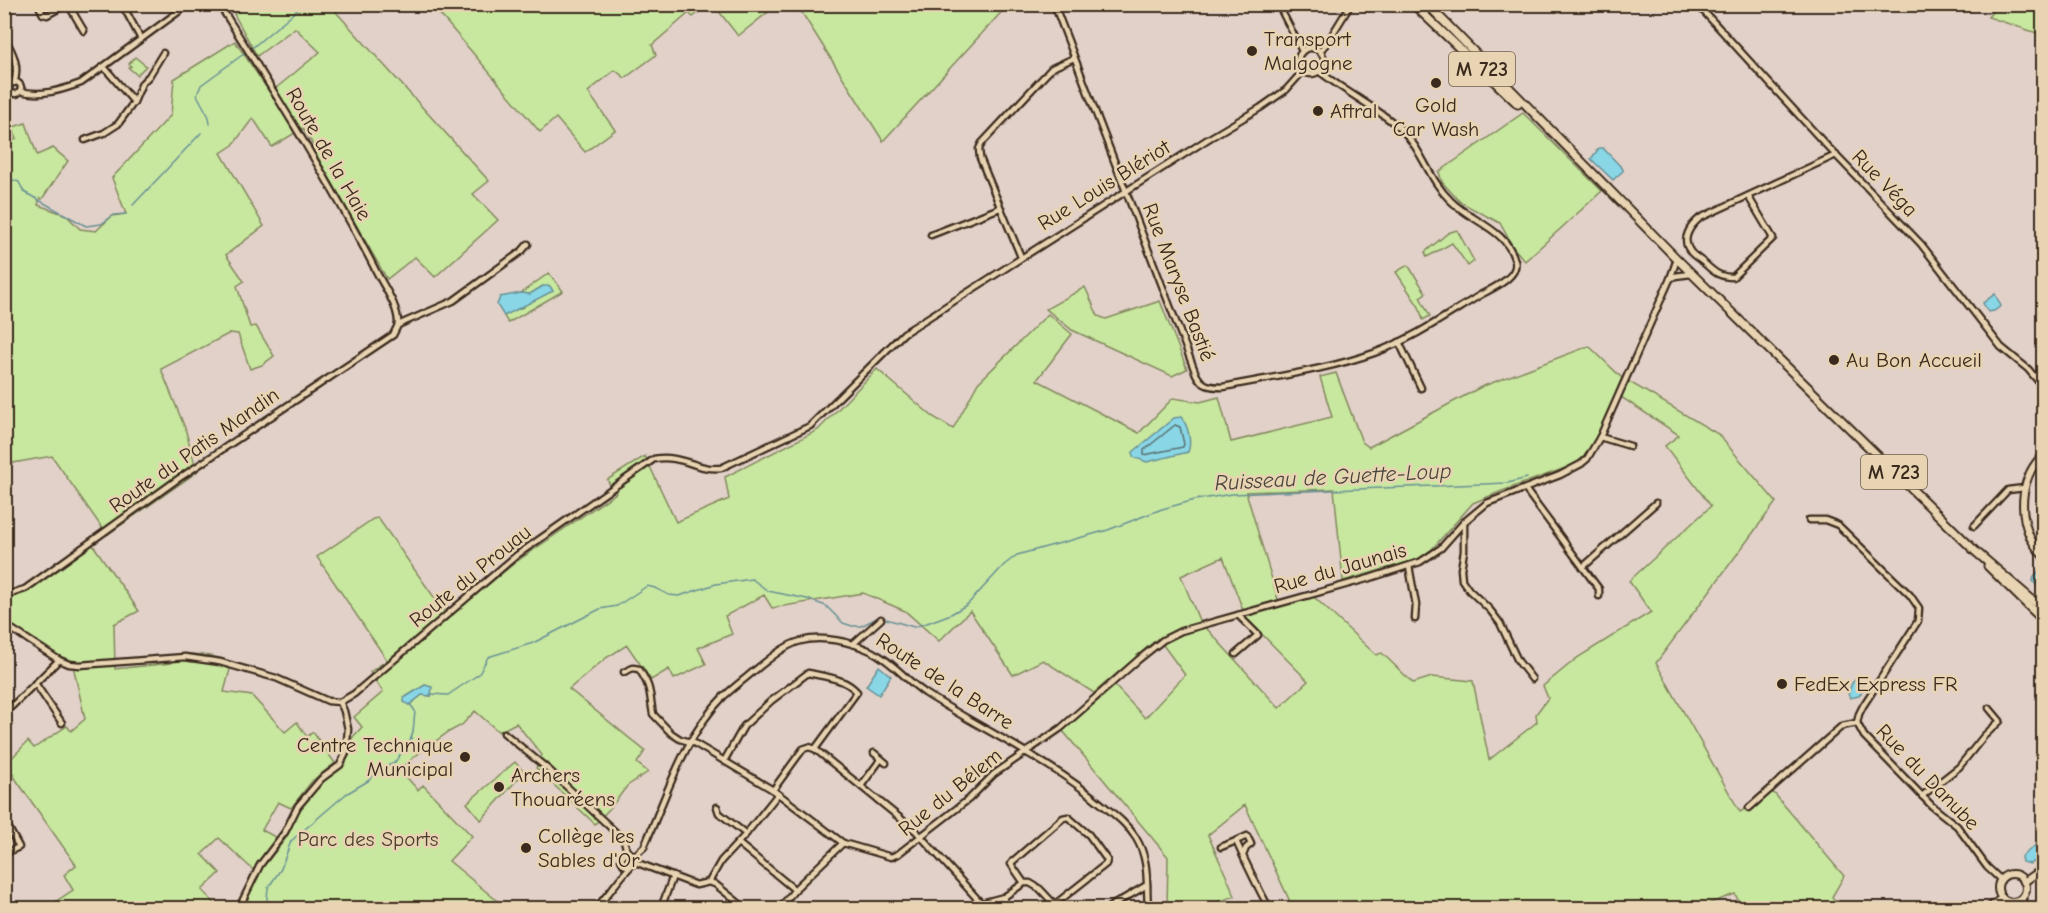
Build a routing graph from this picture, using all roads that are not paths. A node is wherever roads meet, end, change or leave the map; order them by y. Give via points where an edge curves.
1 (38, 4) edge
2 (68, 4) edge
3 (122, 4) edge
4 (189, 4) edge
5 (219, 4) edge
6 (1054, 4) edge
7 (1278, 4) edge
8 (1350, 4) edge
9 (1413, 4) edge
10 (1427, 4) edge
11 (1697, 4) edge
12 (84, 31) dead end
13 (4, 37) edge
14 (141, 39) junction
15 (1302, 51) junction
16 (1320, 51) junction
17 (163, 53) dead end
18 (1074, 58) junction
19 (104, 67) junction
20 (1319, 70) junction
21 (1303, 71) junction
22 (14, 82) junction
23 (20, 91) junction
24 (11, 92) junction
25 (5, 96) edge
26 (134, 102) junction
27 (1552, 132) junction
28 (85, 140) dead end
29 (1836, 155) junction
30 (1126, 192) junction
31 (1748, 196) junction
32 (1000, 208) junction
33 (931, 235) dead end
34 (528, 244) dead end
35 (1021, 257) junction
36 (1677, 259) junction
37 (1693, 274) junction
38 (1670, 279) junction
39 (919, 322) joint
40 (398, 325) junction
41 (1399, 342) junction
42 (1421, 388) dead end
43 (2043, 388) edge
44 (1600, 437) junction
45 (1630, 447) dead end
46 (2043, 454) edge
47 (2024, 488) junction
48 (1525, 489) junction
49 (1656, 503) dead end
50 (1809, 520) dead end
51 (1464, 522) junction
52 (1974, 526) dead end
53 (1975, 550) junction
54 (2043, 557) edge
55 (1409, 566) junction
56 (1583, 567) junction
57 (4, 596) edge
58 (1599, 596) dead end
59 (2043, 610) edge
60 (1238, 615) junction
61 (1415, 619) dead end
62 (881, 620) dead end
63 (2043, 621) edge
64 (4, 624) edge
65 (853, 644) junction
66 (1236, 654) dead end
67 (59, 660) junction
68 (624, 672) dead end
69 (1532, 678) dead end
70 (35, 683) junction
71 (340, 702) junction
72 (1989, 708) dead end
73 (4, 714) edge
74 (62, 723) dead end
75 (1857, 723) junction
76 (504, 733) dead end
77 (692, 741) junction
78 (815, 749) junction
79 (1026, 752) junction
80 (874, 753) dead end
81 (880, 759) junction
82 (724, 760) junction
83 (886, 763) dead end
84 (861, 786) junction
85 (773, 790) junction
86 (778, 794) junction
87 (1922, 796) junction
88 (717, 807) dead end
89 (1749, 808) dead end
90 (4, 825) edge
91 (746, 834) junction
92 (921, 836) junction
93 (1236, 841) junction
94 (738, 843) junction
95 (843, 843) junction
96 (1221, 848) dead end
97 (627, 852) junction
98 (4, 854) edge
99 (1243, 855) junction
100 (634, 859) junction
101 (628, 866) junction
102 (2043, 868) edge
103 (673, 876) junction
104 (2001, 880) junction
105 (709, 882) junction
106 (2024, 882) junction
107 (1024, 883) junction
108 (1147, 885) junction
109 (795, 890) junction
110 (1004, 897) junction
111 (2002, 898) junction
112 (2021, 898) junction
113 (738, 906) edge
114 (1056, 907) edge
115 (238, 909) edge
116 (596, 909) edge
117 (634, 909) edge
118 (649, 909) edge
119 (661, 909) edge
120 (745, 909) edge
121 (780, 909) edge
122 (896, 909) edge
123 (901, 909) edge
124 (1003, 909) edge
125 (1108, 909) edge
126 (1148, 909) edge
127 (1269, 909) edge
128 (1989, 909) edge
129 (2027, 909) edge

1 - 2 street via 46,15
2 - 12 street
3 - 14 street
4 - 14 street
5 - 40 street, Route de la Haie via 364,247 396,309
6 - 18 street, Rue Maryse Bastié
7 - 15 street
8 - 16 street
9 - 27 main road, M 723
10 - 27 main road, M 723
11 - 29 street, Rue Véga
13 - 22 street via 16,61
14 - 19 street
15 - 16 street
15 - 21 street via 1298,61
16 - 20 street via 1324,61
17 - 26 street via 141,83
18 - 30 street, Rue Maryse Bastié
18 - 32 street via 1052,68 980,146 980,158
19 - 23 street via 68,88 32,94
19 - 26 street
20 - 21 street via 1313,74
20 - 41 street via 1401,130 1450,201 1496,233 1515,262 1513,273 1493,288
21 - 30 street, Rue Louis Blériot via 1286,90 1260,108
22 - 23 street via 20,84
22 - 24 street
23 - 24 street
24 - 25 street
26 - 28 street via 118,124
27 - 36 main road, M 723
29 - 31 street
29 - 43 street, Rue Véga via 1921,244 2001,348 2028,369
30 - 35 street, Rue Louis Blériot
30 - 41 street, Rue Maryse Bastié via 1201,383 1223,387 1316,368
31 - 31 street via 1700,219 1687,234 1690,251 1720,277 1733,277 1773,238
32 - 33 street
32 - 35 street
34 - 40 street via 453,301
35 - 39 street, Rue Louis Blériot
36 - 37 main road, M 723
36 - 38 street, Rue du Jaunais
37 - 38 street
37 - 53 main road, M 723
38 - 44 street, Rue du Jaunais
39 - 71 street, Route du Prouau via 819,418 797,433 721,468 669,457 654,459 517,555
40 - 57 street, Route du Patis Mandin via 393,335 178,479 25,589
41 - 42 street
44 - 45 street
44 - 48 street, Rue du Jaunais via 1581,464
46 - 47 main road
47 - 52 street via 2008,490
47 - 54 main road via 2025,522
48 - 51 street, Rue du Jaunais via 1487,503
48 - 56 street
49 - 56 street
50 - 75 street via 1838,525 1919,608 1918,621 1858,714
51 - 55 street, Rue du Jaunais via 1430,557
51 - 69 street via 1462,580 1500,623 1518,661
53 - 59 main road, M 723
53 - 63 main road, M 723
55 - 60 street, Rue du Jaunais
55 - 61 street
56 - 58 street via 1599,589
60 - 66 street via 1258,635
60 - 79 street, Rue du Jaunais via 1180,631 1164,640 1061,728
62 - 65 street
64 - 67 street
65 - 77 street, Route de la Barre via 814,639 790,644 724,697
65 - 79 street, Route de la Barre via 874,652 921,691
67 - 70 street
67 - 71 street via 80,665 185,657 220,662
68 - 77 street via 639,669 652,694 653,714 671,733
70 - 73 street
70 - 74 street
71 - 115 street via 348,729 346,753 340,765 321,779 298,806 285,832 260,865
72 - 87 street via 2000,721 1954,772
75 - 87 street, Rue du Danube via 1864,736
75 - 89 street via 1842,726
76 - 97 street via 624,840
77 - 82 street
77 - 100 street, Route de la Barre via 644,847
78 - 82 street via 857,692 843,681 808,673 744,726
78 - 84 street
78 - 85 street via 803,749
79 - 92 street, Rue du Bélem
79 - 108 street, Route de la Barre via 1076,784 1123,822 1144,853
80 - 81 street
81 - 83 street
81 - 84 street
82 - 85 street
84 - 92 street
85 - 86 street
86 - 91 street
86 - 95 street
87 - 104 street, Rue du Danube via 1957,826
88 - 91 street via 719,813
90 - 98 street via 19,847
91 - 94 street
92 - 95 street, Rue du Bélem via 895,856
92 - 110 street via 981,903
93 - 96 street
93 - 99 street
93 - 99 street via 1247,836 1251,844
94 - 105 street
94 - 109 street
95 - 109 street
97 - 100 street
97 - 101 street via 621,860
99 - 127 street
100 - 101 street
100 - 103 street
101 - 116 street
102 - 106 main road
103 - 105 street via 696,885
103 - 119 street
104 - 106 main road via 2012,874
104 - 111 main road via 1998,888
105 - 113 street
106 - 112 main road
107 - 110 street
107 - 114 street via 1035,885
107 - 114 street via 1011,864 1063,818 1068,818 1089,835 1107,860
108 - 125 street
108 - 126 street, Route de la Barre
109 - 121 street
110 - 124 street
111 - 112 main road via 2012,902
111 - 128 main road
112 - 129 street
113 - 120 street
117 - 118 street via 639,905
122 - 123 street

